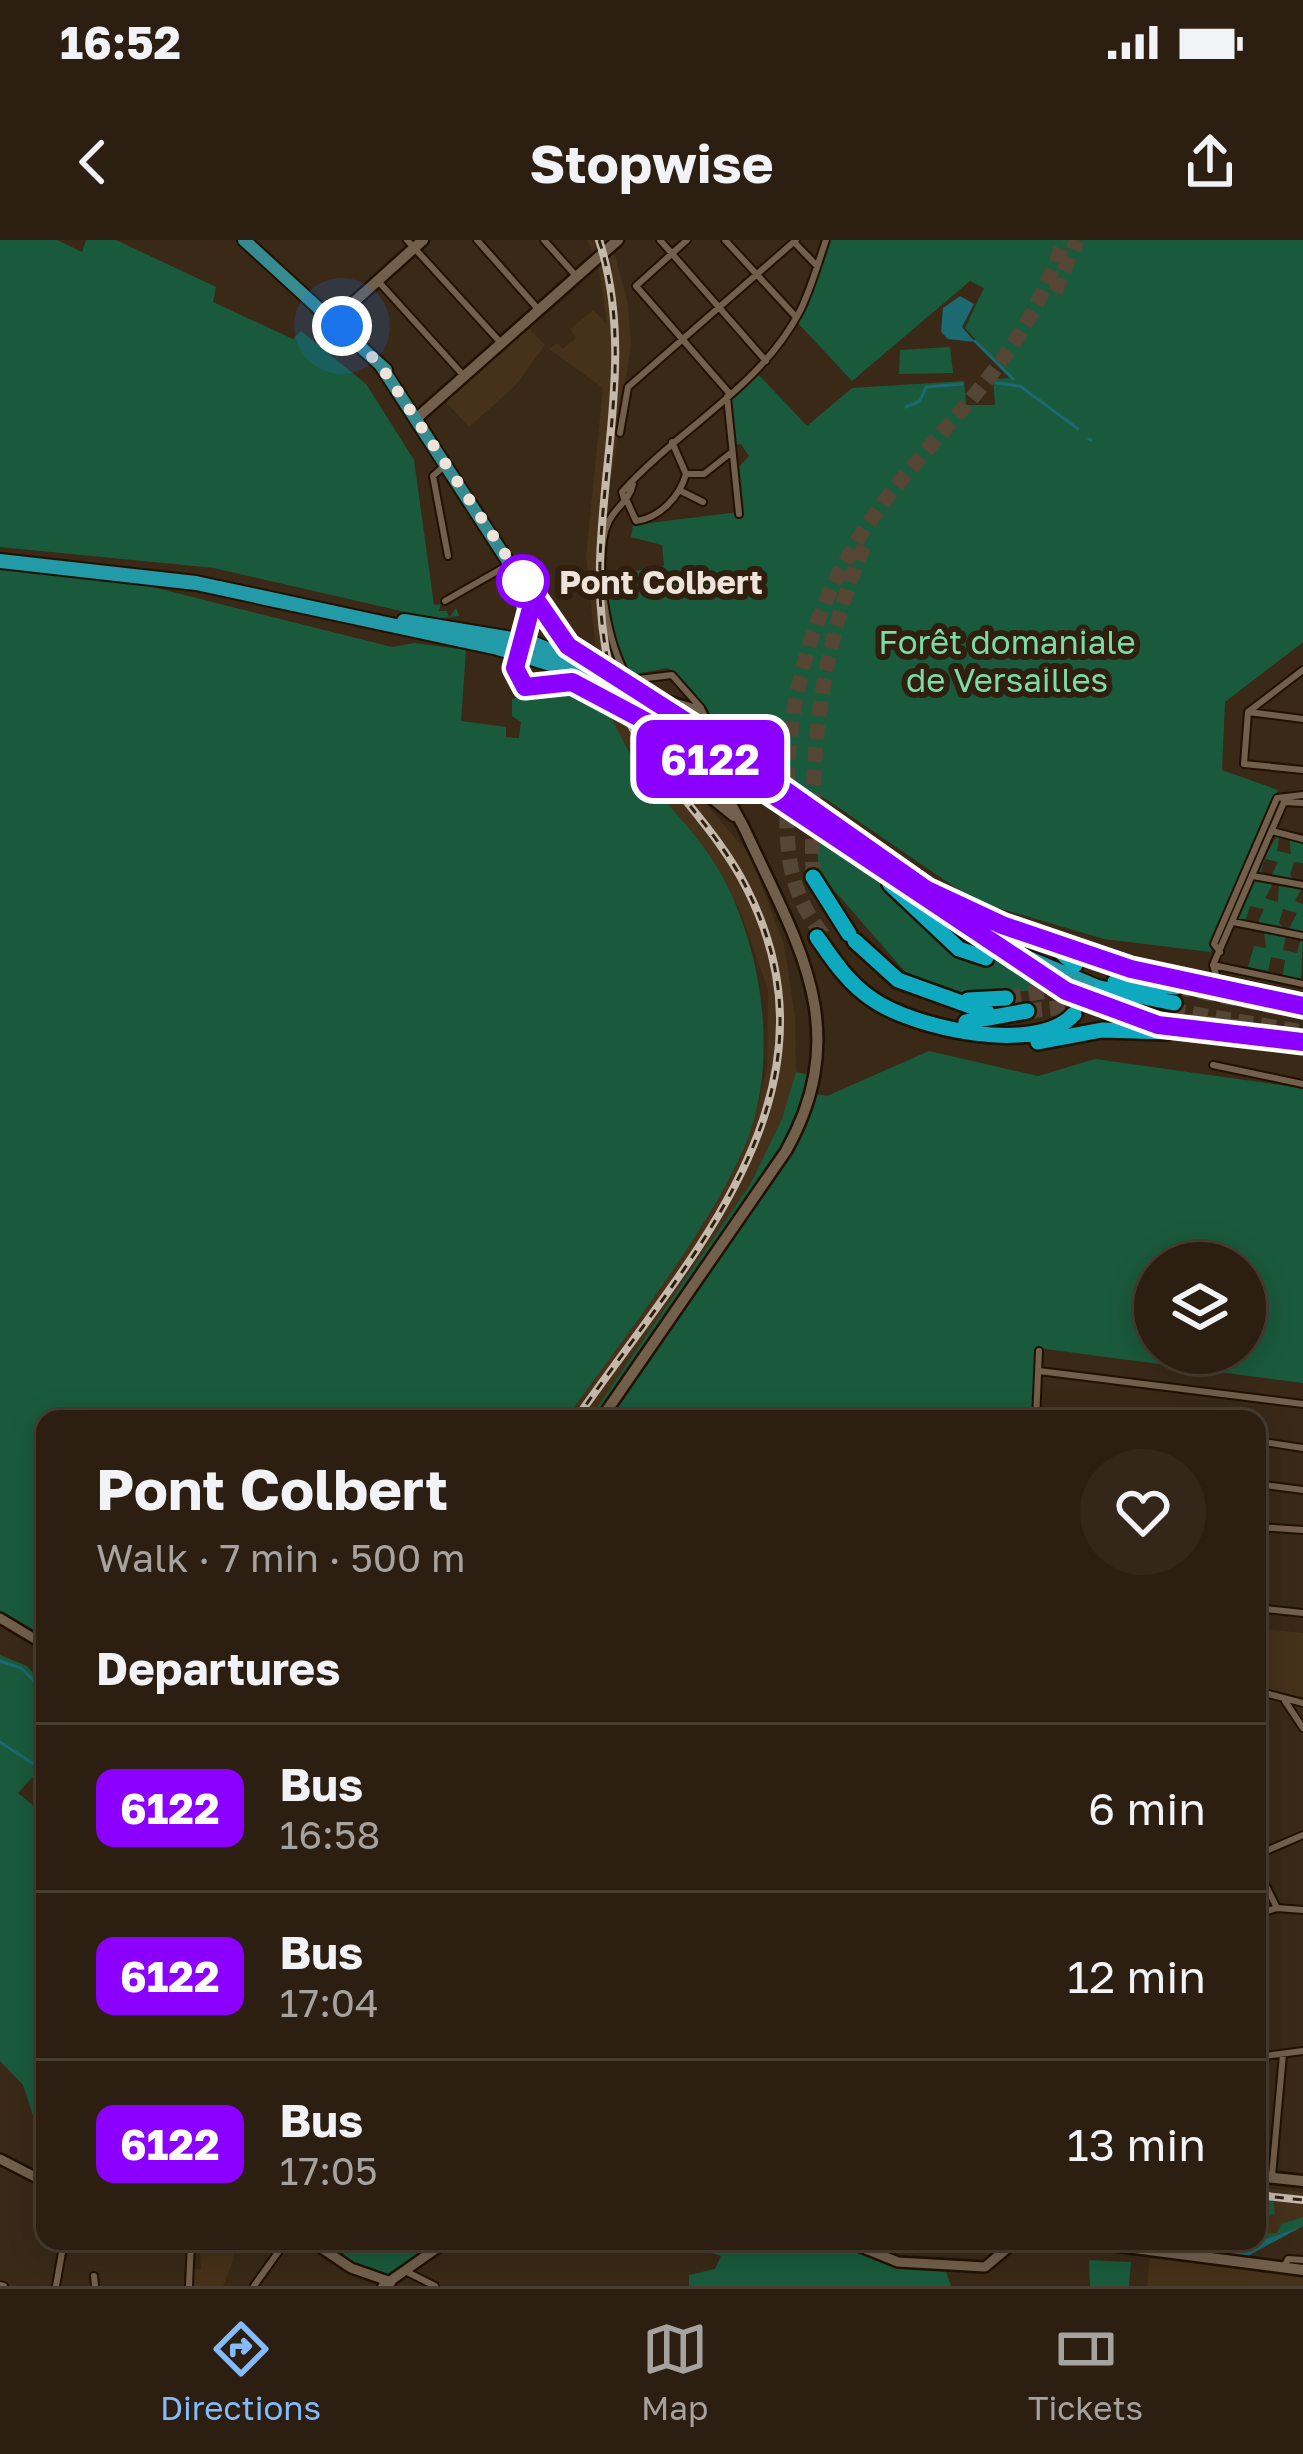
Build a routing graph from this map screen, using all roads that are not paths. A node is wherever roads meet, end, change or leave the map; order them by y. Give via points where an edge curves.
1 (244, 240) edge
2 (477, 240) edge
3 (618, 240) edge
4 (660, 240) edge
5 (687, 240) edge
6 (725, 240) edge
7 (794, 240) edge
8 (826, 240) edge
9 (415, 242) edge
10 (549, 243) edge
11 (671, 254) junction
12 (817, 266) junction
13 (757, 274) junction
14 (577, 277) junction
15 (378, 281) junction
16 (719, 307) junction
17 (539, 310) junction
18 (796, 317) junction
19 (335, 319) junction
20 (682, 340) junction
21 (501, 343) junction
22 (766, 361) junction
23 (464, 376) junction
24 (728, 396) junction
25 (416, 418) junction
26 (620, 433) dead end
27 (672, 442) junction
28 (732, 452) junction
29 (446, 466) junction
30 (686, 474) junction
31 (681, 491) junction
32 (626, 501) junction
33 (703, 502) dead end
34 (739, 514) dead end
35 (448, 556) dead end
36 (0, 557) edge
37 (515, 569) junction
38 (445, 601) dead end
39 (535, 612) junction
40 (404, 621) junction
41 (553, 631) junction
42 (456, 639) junction
43 (516, 662) dead end
44 (1303, 670) edge
45 (603, 673) junction
46 (587, 688) junction
47 (642, 694) junction
48 (1248, 712) junction
49 (706, 716) junction
50 (1303, 719) edge
51 (712, 734) dead end
52 (672, 736) junction
53 (721, 765) junction
54 (1303, 770) edge
55 (688, 775) junction
56 (1282, 798) junction
57 (1303, 799) edge
58 (809, 811) junction
59 (745, 829) junction
60 (1272, 831) junction
61 (1303, 839) edge
62 (1253, 876) junction
63 (813, 877) tunnel mouth
64 (891, 878) junction
65 (1303, 885) edge
66 (927, 890) junction
67 (1233, 922) junction
68 (1002, 925) junction
69 (1303, 936) edge
70 (1030, 947) dead end
71 (1220, 952) junction
72 (986, 958) dead end
73 (1213, 965) junction
74 (1303, 973) edge
75 (1110, 983) joint
76 (1302, 984) edge
77 (913, 987) junction
78 (1303, 997) edge
79 (1006, 998) tunnel mouth
80 (1171, 1005) junction
81 (1145, 1007) dead end
82 (1027, 1011) tunnel mouth
83 (987, 1012) tunnel mouth
84 (1009, 1024) dead end
85 (964, 1029) junction
86 (1214, 1065) dead end
87 (1303, 1084) edge
88 (1039, 1352) dead end
89 (1039, 1371) junction
90 (1303, 1404) edge
91 (607, 1410) edge
92 (1036, 1410) edge
93 (1266, 1442) edge
94 (1303, 1448) edge
95 (1266, 1485) edge
96 (1303, 1490) edge
97 (1266, 1528) edge
98 (1303, 1530) edge
99 (1266, 1609) edge
100 (1303, 1613) edge
101 (0, 1618) edge
102 (36, 1640) edge
103 (1266, 1693) edge
104 (1283, 1698) junction
105 (1300, 1703) edge
106 (1292, 1710) junction
107 (1303, 1728) edge
108 (1303, 1835) edge
109 (1266, 1851) edge
110 (1266, 1886) edge
111 (1277, 1908) junction
112 (1303, 1910) edge
113 (1266, 1911) edge
114 (1303, 2051) edge
115 (1283, 2054) junction
116 (1266, 2056) edge
117 (0, 2159) edge
118 (36, 2177) edge
119 (1266, 2177) edge
120 (1272, 2178) junction
121 (1303, 2182) edge
122 (62, 2250) edge
123 (190, 2250) edge
124 (280, 2250) edge
125 (324, 2250) edge
126 (436, 2250) edge
127 (866, 2250) edge
128 (1005, 2250) edge
129 (1150, 2250) edge
130 (1303, 2260) edge
131 (1284, 2267) junction
132 (1303, 2270) edge
133 (409, 2273) junction
134 (387, 2284) edge
135 (56, 2286) edge
136 (188, 2286) edge
137 (254, 2286) edge
138 (435, 2286) edge

1 - 19 main road
2 - 17 street
3 - 14 main road
4 - 11 street
5 - 11 street
6 - 13 street
7 - 12 street
7 - 13 street
8 - 12 street
9 - 15 main road
9 - 21 street
10 - 14 street
11 - 16 street
11 - 20 street via 636,286
12 - 18 street
13 - 16 street
13 - 18 street
14 - 17 main road
15 - 19 main road
15 - 23 street
16 - 20 street
16 - 22 street
17 - 21 main road
18 - 22 street
19 - 25 main road
20 - 24 street
20 - 26 street via 628,388
21 - 23 main road
22 - 24 street
23 - 25 main road
24 - 27 street
24 - 28 street
25 - 29 main road
27 - 30 street
27 - 32 street via 622,492
28 - 30 street via 704,474
28 - 34 street
29 - 35 street via 433,476
29 - 37 main road
30 - 31 street
31 - 32 street via 644,520 636,521
31 - 33 street
32 - 49 street via 608,520 602,568 620,662 630,680 672,675
36 - 40 highway via 166,569
36 - 42 highway via 164,577
37 - 38 street
37 - 39 main road
39 - 41 main road
39 - 41 main road via 526,633 535,624
40 - 45 highway via 530,642
40 - 58 highway via 569,664 699,736
41 - 45 main road
42 - 46 highway
42 - 53 highway via 557,665
43 - 46 main road via 526,688 563,680
44 - 48 street
45 - 47 main road
46 - 52 main road
47 - 49 main road
47 - 58 highway
48 - 50 street
48 - 54 street via 1244,764
49 - 51 main road
52 - 53 highway
52 - 55 main road
53 - 55 main road via 705,781
53 - 59 main road
53 - 64 highway
55 - 59 main road
56 - 57 street
56 - 60 street
56 - 71 street via 1214,944
58 - 66 highway
59 - 91 main road via 809,971 819,1033 812,1092 781,1160
60 - 61 street
60 - 62 street
62 - 65 street
62 - 67 street
63 - 77 highway via 852,937
64 - 72 highway via 956,946
64 - 80 highway via 1030,972 1118,1010
66 - 68 highway
66 - 75 highway via 1040,964
67 - 69 street
67 - 71 street
68 - 70 highway via 1052,944 1073,965
68 - 80 highway
71 - 73 street
73 - 76 street
73 - 78 street via 1217,978
74 - 76 street
75 - 80 highway
77 - 79 highway via 970,1000
77 - 83 highway
80 - 81 highway
80 - 85 highway via 1040,1042
82 - 85 highway via 962,1022 910,1013 856,980 820,936 852,983 883,1006
84 - 85 highway via 1046,1029 1072,1013 1039,1035
86 - 87 street
88 - 89 street
89 - 90 street
89 - 92 street
93 - 94 street
95 - 96 street
97 - 98 street
99 - 100 street
101 - 102 street
103 - 104 street
104 - 105 street
104 - 106 street
105 - 106 street
106 - 107 street
108 - 109 street
110 - 111 street
111 - 112 street
111 - 113 street
114 - 115 street
115 - 116 street
115 - 120 street
117 - 118 street
119 - 120 main road
120 - 121 main road
122 - 135 street
123 - 136 street
124 - 137 street
125 - 134 street
126 - 133 street
127 - 128 street via 889,2260 985,2267
129 - 131 main road
130 - 131 street via 1288,2259
131 - 132 main road
133 - 134 street
133 - 138 street

